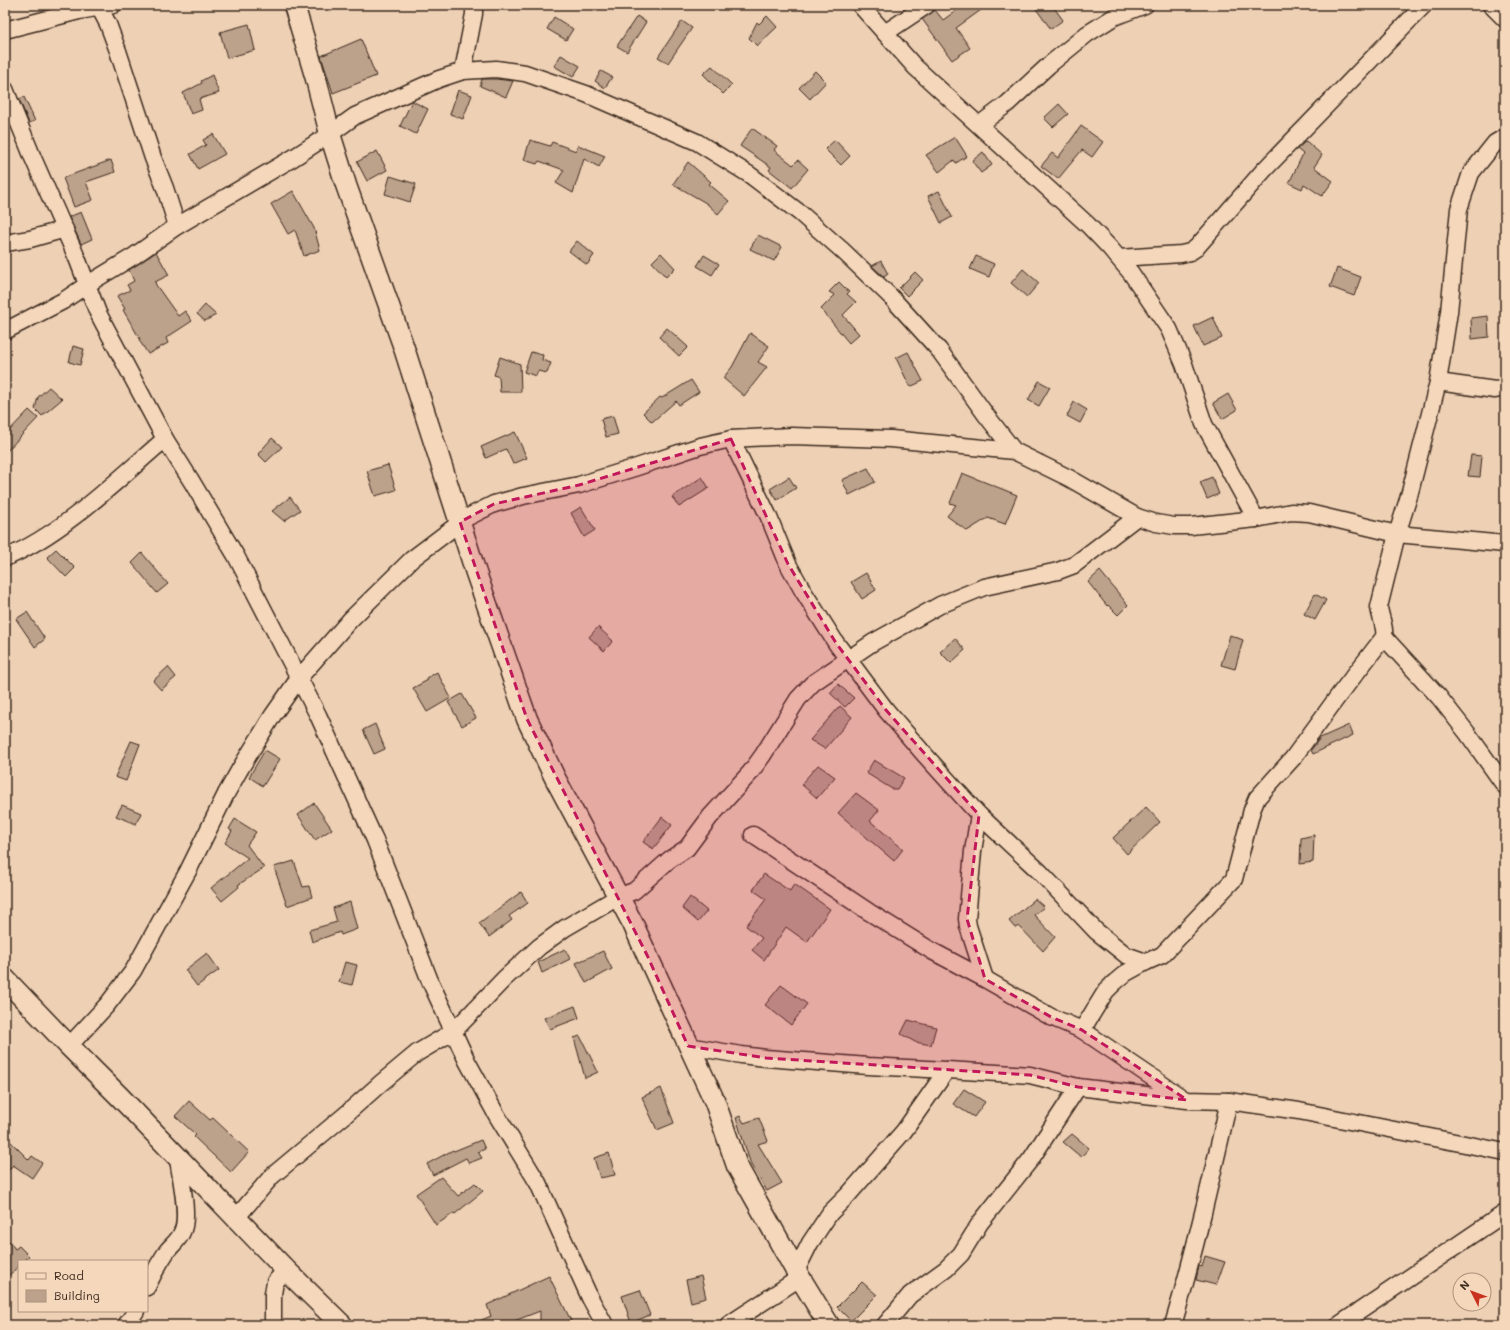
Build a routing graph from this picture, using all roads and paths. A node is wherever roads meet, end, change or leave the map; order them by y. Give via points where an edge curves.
1 (294, 5) edge
2 (474, 5) edge
3 (860, 5) edge
4 (927, 5) edge
5 (1145, 5) edge
6 (1424, 5) edge
7 (1491, 5) edge
8 (103, 6) edge
9 (1505, 19) edge
10 (5, 30) edge
11 (885, 33) junction
12 (463, 71) junction
13 (5, 89) edge
14 (979, 125) junction
15 (330, 134) junction
16 (1505, 137) edge
17 (177, 226) junction
18 (65, 229) junction
19 (5, 243) edge
20 (1119, 258) junction
21 (88, 284) junction
22 (5, 331) edge
23 (1438, 382) junction
24 (1505, 388) edge
25 (165, 439) junction
26 (731, 439) junction
27 (1014, 451) junction
28 (1137, 517) junction
29 (1256, 520) junction
30 (460, 522) junction
31 (1397, 534) junction
32 (1505, 544) edge
33 (5, 558) edge
34 (1384, 637) junction
35 (848, 658) junction
36 (299, 678) junction
37 (1505, 786) edge
38 (979, 815) junction
39 (753, 835) dead end
40 (618, 897) junction
41 (1146, 962) junction
42 (5, 979) edge
43 (985, 979) junction
44 (1082, 1030) junction
45 (454, 1031) junction
46 (69, 1046) junction
47 (688, 1046) junction
48 (947, 1070) junction
49 (1078, 1087) junction
50 (1187, 1100) junction
51 (1229, 1101) junction
52 (1505, 1152) edge
53 (178, 1158) junction
54 (1505, 1213) edge
55 (236, 1218) junction
56 (286, 1270) junction
57 (798, 1274) junction
58 (148, 1285) edge
59 (135, 1312) edge
60 (126, 1325) edge
61 (273, 1325) edge
62 (342, 1325) edge
63 (605, 1325) edge
64 (728, 1325) edge
65 (829, 1325) edge
66 (885, 1325) edge
67 (1173, 1325) edge
68 (1339, 1325) edge

1 - 15 street
2 - 12 street
3 - 11 street
4 - 11 street
5 - 14 street via 1114,17 1088,34
6 - 20 street via 1264,170 1196,248 1180,254
7 - 9 street
8 - 10 street
8 - 17 street
11 - 14 street via 915,67
12 - 15 street via 354,116
12 - 27 street via 496,69 524,73 586,94 697,142 750,175 800,213 891,297 939,350
13 - 18 street
14 - 20 street via 1088,225
15 - 17 street
15 - 30 street via 403,345
16 - 23 street via 1495,143 1470,172 1459,209 1449,312
17 - 21 street
18 - 19 street
18 - 21 street
20 - 29 street via 1169,330 1204,424
21 - 22 street via 63,301
21 - 25 street via 98,313
23 - 24 street via 1495,390
23 - 31 street
25 - 33 street via 60,527 35,544
25 - 36 street via 236,556
26 - 27 street via 790,436 891,439
26 - 30 street via 700,446 579,485 494,504
26 - 35 street via 768,515 788,564
27 - 28 street via 1069,478
28 - 29 street via 1174,526
28 - 35 street via 1074,565 1058,571 984,587 934,609
29 - 31 street via 1291,512 1309,513
30 - 36 street via 418,553 396,574 350,620
30 - 40 street via 527,719
31 - 32 street
31 - 34 street via 1379,607
34 - 37 street via 1439,698
34 - 41 street via 1293,758 1258,798 1252,810 1234,879 1169,949
35 - 38 street via 886,710
35 - 40 street via 813,683 801,695 760,760 710,817 691,844 640,887
36 - 45 street via 375,840 430,981
36 - 46 street via 273,715 226,794 134,970 107,1005
38 - 41 street via 1040,872 1096,932 1126,955
38 - 43 street via 967,919
39 - 43 street via 869,912 932,951
40 - 45 street via 539,946
40 - 47 street
41 - 44 street via 1126,973 1106,991
42 - 46 street
43 - 44 street via 1051,1017
44 - 50 street
45 - 55 street via 417,1053 277,1172
45 - 63 street via 481,1087 538,1183 590,1298
46 - 53 street
47 - 48 street via 741,1056
47 - 57 street via 715,1102 737,1166
48 - 49 street via 1030,1076
48 - 57 street via 904,1131 830,1213 810,1243
49 - 50 street
49 - 66 street via 1031,1159 980,1223 961,1254 946,1269 910,1295
50 - 51 street
51 - 52 street via 1299,1111
51 - 67 street via 1209,1191
53 - 55 street
53 - 58 street via 185,1210 184,1228 157,1266
54 - 68 street
55 - 56 street
56 - 61 street via 274,1288
56 - 62 street
57 - 64 street
57 - 65 street
59 - 60 street

